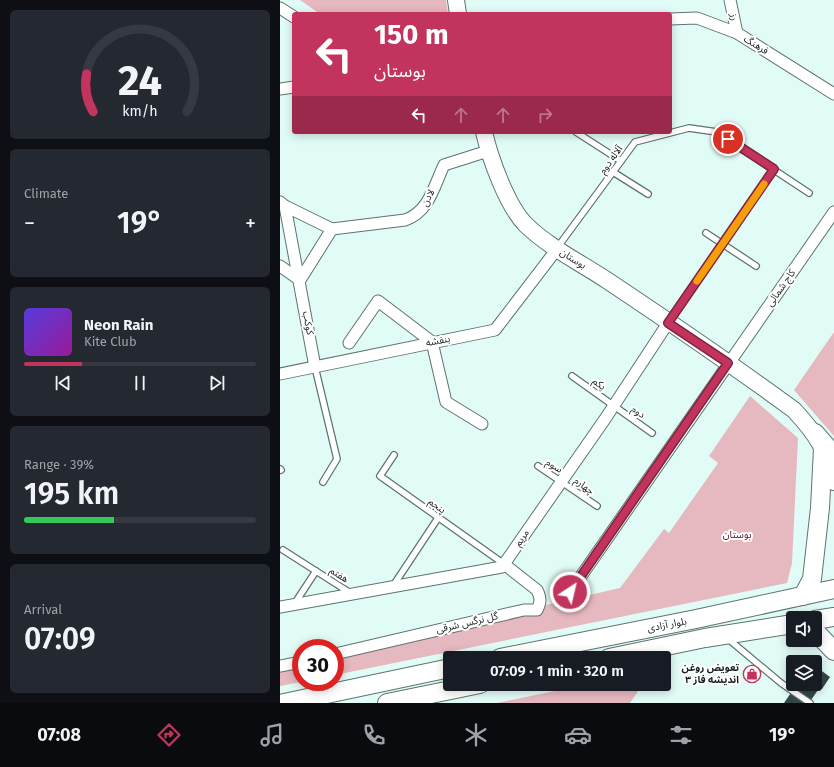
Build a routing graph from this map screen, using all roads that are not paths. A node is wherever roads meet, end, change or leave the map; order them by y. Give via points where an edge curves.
1 (456, 0) edge
2 (730, 0) edge
3 (280, 8) edge
4 (458, 12) edge
5 (292, 16) edge
6 (672, 19) edge
7 (737, 33) junction
8 (292, 87) edge
9 (280, 90) edge
10 (833, 90) edge
11 (672, 132) edge
12 (484, 134) edge
13 (579, 134) edge
14 (666, 134) edge
15 (488, 151) junction
16 (621, 161) junction
17 (774, 169) junction
18 (613, 172) junction
19 (809, 193) dead end
20 (648, 194) dead end
21 (283, 204) edge
22 (834, 212) edge
23 (332, 230) junction
24 (706, 233) dead end
25 (723, 244) junction
26 (557, 249) junction
27 (280, 266) edge
28 (756, 266) dead end
29 (300, 280) junction
30 (668, 323) junction
31 (432, 342) junction
32 (349, 343) dead end
33 (728, 363) junction
34 (315, 367) junction
35 (280, 374) edge
36 (572, 376) dead end
37 (614, 406) junction
38 (482, 424) dead end
39 (652, 433) dead end
40 (824, 445) edge
41 (394, 455) dead end
42 (538, 466) dead end
43 (561, 481) junction
44 (323, 482) dead end
45 (834, 482) edge
46 (597, 506) dead end
47 (438, 518) junction
48 (283, 550) dead end
49 (504, 564) junction
50 (316, 571) junction
51 (393, 587) junction
52 (834, 589) edge
53 (570, 592) dead end
54 (352, 594) junction
55 (803, 596) junction
56 (294, 605) junction
57 (280, 607) edge
58 (834, 617) edge
59 (822, 619) edge
60 (786, 625) edge
61 (723, 635) junction
62 (822, 638) edge
63 (535, 651) edge
64 (643, 651) edge
65 (834, 651) edge
66 (344, 652) edge
67 (292, 664) edge
68 (280, 666) edge
69 (443, 669) edge
70 (446, 691) edge
71 (284, 703) edge
72 (387, 703) edge
73 (810, 703) edge

1 - 4 street
2 - 7 street, رز
3 - 5 street
6 - 7 street, فرهنگ via 697,18
7 - 10 street, فرهنگ
8 - 9 street
11 - 17 lane, آلاله دوم via 689,128 717,132
12 - 15 street, بوستان
13 - 16 lane
14 - 16 lane, آلاله دوم via 635,142
15 - 23 street, لادن via 444,165 423,210 416,216 405,220
15 - 26 street, بوستان via 510,200 525,224
16 - 18 lane, آلاله دوم
17 - 19 lane, آلاله دوم
17 - 25 lane
18 - 20 lane
18 - 26 lane, آلاله دوم
21 - 23 street
21 - 29 street, کوکب
22 - 33 street, کاج شمالی
23 - 29 street
24 - 25 lane
25 - 28 lane
25 - 30 lane
26 - 30 street, بوستان
26 - 31 street, بنفشه via 495,330
27 - 29 street
29 - 34 street, کوکب
30 - 33 street, بوستان
30 - 37 street, مریم
31 - 32 street via 378,300
31 - 34 street, بنفشه
31 - 38 street via 446,402
33 - 40 street, بوستان via 794,410
33 - 53 street, کاج شمالی
34 - 35 street, بنفشه
34 - 44 lane via 337,459
36 - 37 lane, یکم
37 - 39 lane, دوم
37 - 43 street, مریم
40 - 45 street, بوستان
40 - 55 main road via 812,579
41 - 47 lane, پنجم via 380,476
42 - 43 lane, سوم
43 - 46 lane, چهارم
43 - 49 street, مریم
47 - 49 lane, پنجم
47 - 51 lane
48 - 50 lane, هفتم
49 - 51 street via 502,567
49 - 66 street, گل نرگس شرقی via 536,590 541,603 537,610 524,610
50 - 54 lane, هفتم
50 - 56 lane, هفتم
51 - 54 street
52 - 55 main road, بلوار آزادی
54 - 56 street
55 - 63 main road, بلوار آزادی
56 - 57 street
58 - 59 main road
60 - 61 main road, بلوار آزادی
61 - 64 main road, بلوار آزادی
61 - 73 lane via 781,683
62 - 65 main road
67 - 68 street
69 - 71 main road
70 - 72 main road

